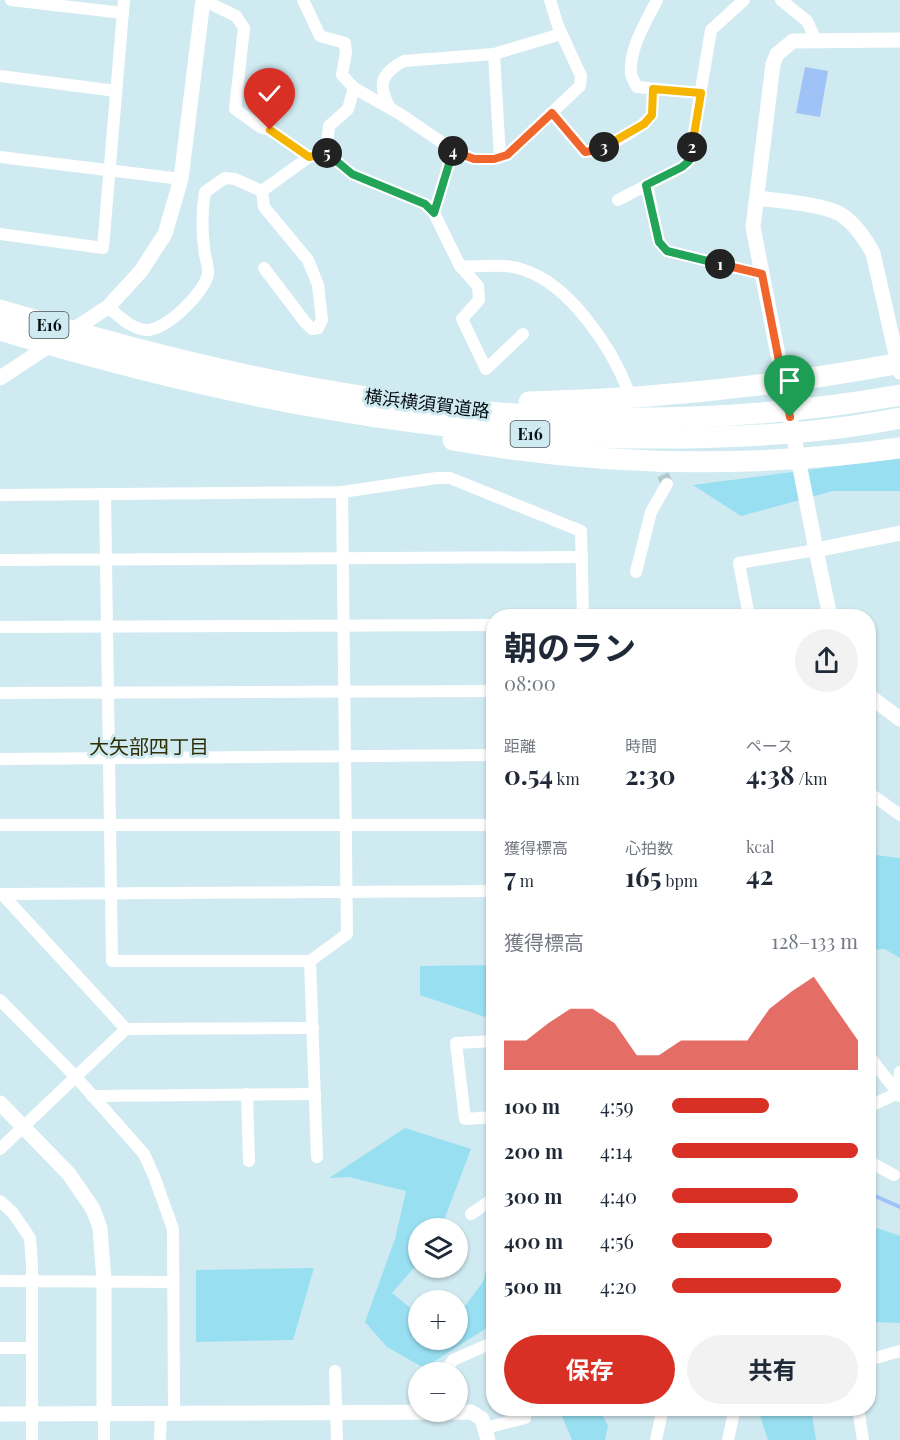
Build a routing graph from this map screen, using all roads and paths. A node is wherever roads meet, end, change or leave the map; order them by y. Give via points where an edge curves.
1 (11, 0) edge
2 (203, 0) edge
3 (303, 0) edge
4 (550, 0) edge
5 (657, 0) edge
6 (744, 0) edge
7 (781, 0) edge
8 (124, 6) edge
9 (561, 34) junction
10 (816, 39) junction
11 (900, 40) edge
12 (494, 54) junction
13 (0, 76) edge
14 (354, 88) junction
15 (653, 89) junction
16 (116, 91) junction
17 (701, 93) junction
18 (390, 109) junction
19 (552, 113) junction
20 (453, 150) junction
21 (326, 152) junction
22 (0, 157) edge
23 (309, 157) junction
24 (500, 157) junction
25 (110, 169) junction
26 (181, 178) junction
27 (646, 185) junction
28 (262, 191) junction
29 (758, 198) junction
30 (618, 200) dead end
31 (434, 213) junction
32 (0, 234) edge
33 (460, 266) junction
34 (264, 268) dead end
35 (762, 274) junction
36 (108, 307) junction
37 (0, 310) edge
38 (0, 330) edge
39 (523, 334) dead end
40 (95, 348) junction
41 (900, 363) edge
42 (900, 373) edge
43 (165, 376) junction
44 (0, 378) edge
45 (628, 390) dead end
46 (900, 395) edge
47 (367, 398) junction
48 (900, 418) edge
49 (900, 448) edge
50 (667, 484) dead end
51 (342, 492) junction
52 (105, 494) junction
53 (0, 495) edge
54 (900, 533) edge
55 (816, 550) junction
56 (582, 557) junction
57 (343, 558) junction
58 (106, 559) junction
59 (0, 560) edge
60 (636, 572) dead end
61 (583, 609) edge
62 (748, 609) edge
63 (829, 609) edge
64 (343, 624) junction
65 (486, 625) edge
66 (107, 626) junction
67 (0, 627) edge
68 (486, 691) edge
69 (108, 692) junction
70 (344, 692) junction
71 (0, 693) edge
72 (876, 701) edge
73 (900, 719) edge
74 (486, 756) edge
75 (345, 757) junction
76 (109, 758) junction
77 (0, 759) edge
78 (876, 798) edge
79 (900, 815) edge
80 (0, 825) edge
81 (110, 825) junction
82 (345, 825) junction
83 (486, 825) edge
84 (346, 891) junction
85 (486, 891) edge
86 (1, 894) edge
87 (111, 895) junction
88 (310, 960) junction
89 (0, 1000) edge
90 (313, 1028) junction
91 (126, 1029) junction
92 (486, 1041) edge
93 (876, 1065) edge
94 (900, 1072) edge
95 (76, 1077) junction
96 (315, 1094) junction
97 (899, 1094) edge
98 (247, 1095) junction
99 (92, 1096) junction
100 (0, 1103) edge
101 (876, 1104) edge
102 (486, 1118) edge
103 (22, 1126) junction
104 (0, 1149) edge
105 (317, 1157) dead end
106 (249, 1161) dead end
107 (876, 1165) edge
108 (894, 1175) dead end
109 (0, 1201) edge
110 (486, 1204) edge
111 (13, 1213) junction
112 (0, 1214) edge
113 (471, 1214) dead end
114 (31, 1280) junction
115 (0, 1281) edge
116 (104, 1281) junction
117 (173, 1282) junction
118 (486, 1345) edge
119 (0, 1348) edge
120 (32, 1348) junction
121 (900, 1351) edge
122 (876, 1358) edge
123 (452, 1362) edge
124 (335, 1371) dead end
125 (336, 1412) junction
126 (408, 1412) edge
127 (468, 1412) edge
128 (104, 1413) junction
129 (168, 1413) junction
130 (0, 1414) edge
131 (32, 1414) junction
132 (525, 1416) edge
133 (661, 1416) edge
134 (733, 1416) edge
135 (859, 1416) edge
136 (487, 1434) edge
137 (32, 1440) edge
138 (104, 1440) edge
139 (160, 1440) edge
140 (337, 1440) edge
141 (656, 1440) edge
142 (728, 1440) edge
143 (863, 1440) edge

1 - 8 street
2 - 23 street via 236,16 244,28 235,109
2 - 26 street
3 - 14 street via 320,36 345,44 342,75
4 - 9 street
5 - 15 street via 634,52 631,76 637,87
6 - 17 street via 711,30
7 - 10 street via 807,21
8 - 16 street
9 - 12 street
9 - 19 street via 581,76 580,86
10 - 11 street
10 - 29 street via 793,41 777,54 773,64
12 - 18 street via 404,61 385,75 382,85
12 - 24 street
13 - 16 street
14 - 18 street
14 - 21 street via 348,109 328,126
15 - 17 street
15 - 19 street via 652,115 644,124 597,150 585,152
16 - 25 street
17 - 27 street via 689,161
18 - 20 street
19 - 24 street
20 - 24 street via 474,159
20 - 31 street
21 - 23 street
21 - 31 street via 352,174 425,204
22 - 25 street
23 - 28 street
25 - 26 street
25 - 32 street via 103,248
26 - 36 street via 165,234 141,272
27 - 30 street
27 - 35 street via 659,242 667,251
28 - 34 street via 264,207 308,260 318,285 322,321 318,328 312,329 304,322
28 - 36 street via 225,178 205,192 204,249 209,271 205,284 198,296 163,325 149,330 132,327
29 - 35 street via 753,227
29 - 42 street via 818,207 840,214 857,229 873,253
31 - 33 street
33 - 39 street via 478,285 479,300 462,320 486,369
33 - 45 street via 499,265 524,270 556,287 592,327
35 - 55 street
36 - 44 street
37 - 40 highway, 横浜横須賀道路 / E16
38 - 40 highway, 横浜横須賀道路 / E16
40 - 43 highway, 横浜横須賀道路 / E16
40 - 47 highway, 横浜横須賀道路 / E16
41 - 47 highway via 734,388 622,399 513,402
43 - 48 highway, 横浜横須賀道路 / E16 via 350,414 534,435 695,438 846,427
43 - 49 highway via 239,402 285,413 471,444 591,458 703,464
46 - 47 highway, 横浜横須賀道路 / E16 via 789,410 629,417 474,411
50 - 60 street via 651,512
51 - 52 street
51 - 56 street via 450,478 581,531
51 - 57 street
52 - 53 street
52 - 58 street
54 - 55 street
55 - 62 street via 739,562
55 - 63 street
56 - 57 street
56 - 61 street
57 - 58 street
57 - 64 street
58 - 59 street
58 - 66 street
64 - 65 street
64 - 66 street
64 - 70 street
66 - 67 street
66 - 69 street
68 - 70 street
69 - 70 street
69 - 71 street
69 - 76 street
70 - 75 street
72 - 73 street
74 - 75 street
75 - 76 street
75 - 82 street
76 - 77 street
76 - 81 street
78 - 79 street
80 - 81 street
81 - 82 street
81 - 87 street
82 - 83 street
82 - 84 street
84 - 85 street
84 - 87 street
84 - 88 street via 347,934
86 - 87 street
86 - 91 street
87 - 88 street via 112,961
88 - 90 street
89 - 95 street
90 - 91 street
90 - 96 street
91 - 95 street
92 - 102 street via 456,1043 465,1119
93 - 97 street
94 - 97 street
95 - 99 street
95 - 103 street
96 - 98 street
96 - 105 street
97 - 101 street
98 - 99 street
98 - 106 street
99 - 117 street via 144,1154 154,1176 173,1229
100 - 103 street
103 - 104 street
103 - 116 street via 69,1174 93,1209 100,1228
107 - 108 street
109 - 111 street
110 - 113 street
111 - 112 street
111 - 114 street via 30,1238
114 - 115 street
114 - 116 street
114 - 120 street
116 - 117 street
116 - 128 street
117 - 129 street
118 - 123 street
119 - 120 street
120 - 131 street
121 - 122 street
124 - 125 street
125 - 126 street
125 - 129 street
125 - 140 street
127 - 136 street via 478,1414
128 - 129 street
128 - 131 street
128 - 138 street
129 - 139 street
130 - 131 street
131 - 137 street
132 - 136 street
133 - 141 street
134 - 142 street
135 - 143 street

